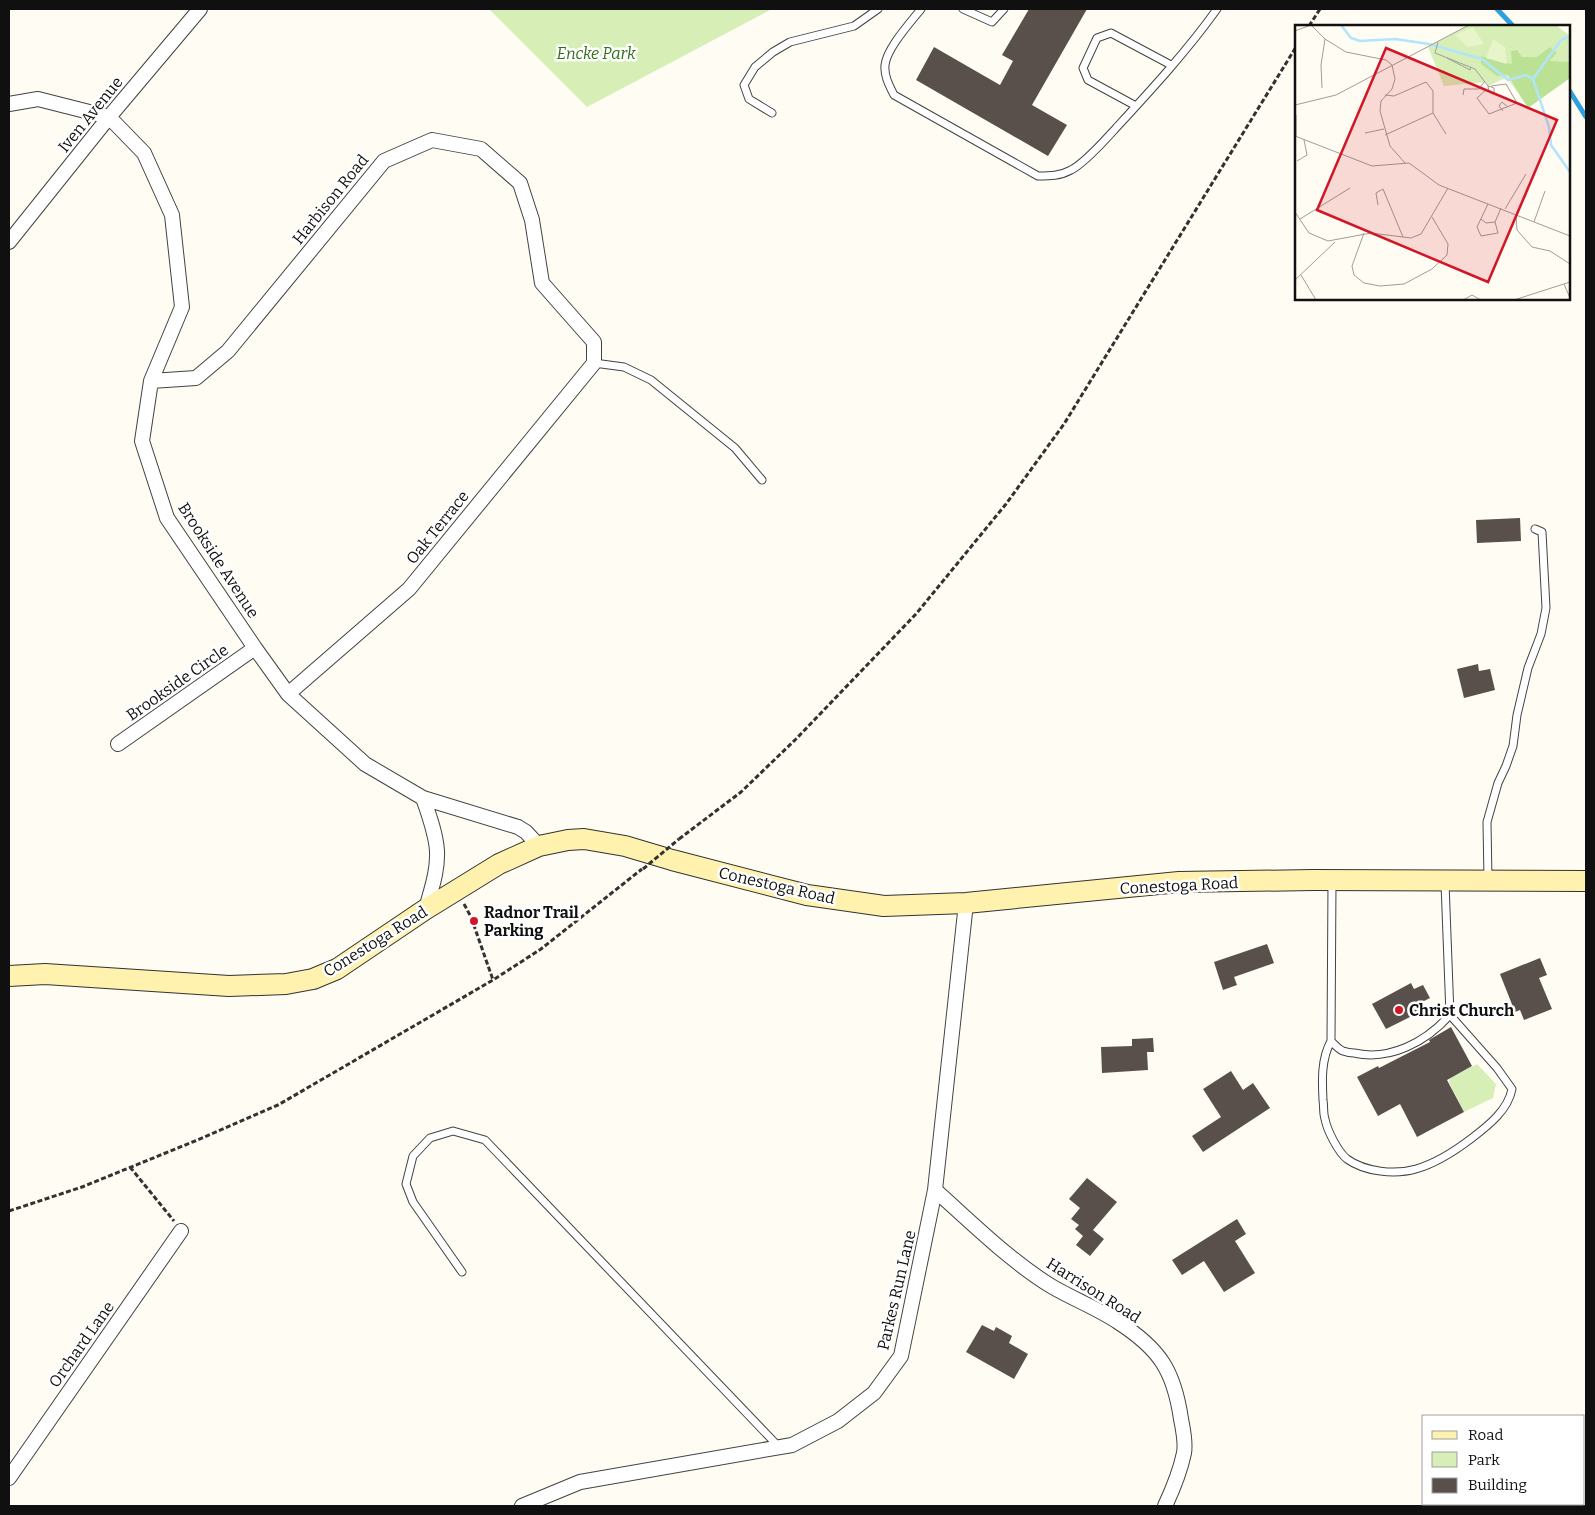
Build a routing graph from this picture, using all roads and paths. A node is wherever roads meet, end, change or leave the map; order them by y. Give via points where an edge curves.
1 (200, 9) edge
2 (878, 9) edge
3 (921, 9) edge
4 (963, 9) edge
5 (1004, 9) edge
6 (1216, 9) edge
7 (1320, 9) edge
8 (1310, 25) edge
9 (1295, 49) edge
10 (1171, 65) junction
11 (9, 104) edge
12 (1136, 106) junction
13 (772, 113) dead end
14 (109, 117) junction
15 (9, 242) edge
16 (594, 363) junction
17 (151, 381) junction
18 (762, 480) dead end
19 (1535, 529) dead end
20 (255, 648) junction
21 (288, 694) junction
22 (118, 744) dead end
23 (423, 798) junction
24 (539, 846) junction
25 (1332, 880) junction
26 (1445, 880) junction
27 (1488, 880) junction
28 (1586, 881) edge
29 (457, 890) junction
30 (966, 903) junction
31 (426, 909) junction
32 (9, 976) edge
33 (493, 980) junction
34 (1450, 1015) junction
35 (1331, 1041) junction
36 (130, 1168) junction
37 (935, 1190) junction
38 (9, 1211) edge
39 (181, 1231) joint
40 (462, 1272) dead end
41 (779, 1447) junction
42 (9, 1478) edge
43 (522, 1506) edge
44 (1165, 1506) edge

1 - 14 street, Iven Avenue
2 - 13 lane via 854,26 790,42 755,67 744,85 749,99
3 - 12 lane via 888,52 886,73 894,95 1038,176 1055,176 1073,170
4 - 5 lane via 992,22
6 - 10 lane
7 - 8 path
9 - 33 path, bridge via 1064,424 1006,504 916,614 796,740 740,792 541,949
10 - 12 lane
10 - 12 lane via 1111,32 1097,38 1083,68 1088,80
11 - 14 street via 38,99
14 - 15 street, Iven Avenue
14 - 17 street, Brookside Avenue via 144,154 172,215 182,307
16 - 17 street, Harbison Road via 594,342 542,283 532,220 520,183 481,149 432,140 384,160 228,351 196,378
16 - 18 lane via 624,367 651,380 736,448
16 - 21 street, Oak Terrace via 409,590
17 - 20 street, Brookside Avenue via 142,441 167,518
19 - 27 lane via 1542,532 1546,608 1516,715 1513,746 1487,822
20 - 21 street, Brookside Avenue
20 - 22 street, Brookside Circle
21 - 23 street, Brookside Avenue via 365,764
23 - 24 street, Brookside Avenue via 518,827
23 - 31 street via 437,850 436,875
24 - 29 main road, Conestoga Road via 499,864
24 - 30 main road, Conestoga Road via 568,840 605,842 808,895 884,906
25 - 26 main road, Conestoga Road
25 - 30 main road, Conestoga Road via 1179,882
25 - 35 lane
26 - 27 main road, Conestoga Road
26 - 34 lane
27 - 28 main road, Conestoga Road
29 - 31 main road, Conestoga Road
29 - 33 path
30 - 37 street, Parkes Run Lane
31 - 32 main road, Conestoga Road via 337,969 313,979 286,984 229,986 45,974
33 - 36 path via 278,1105
34 - 35 lane via 1422,1040 1386,1055 1364,1056 1342,1051
34 - 35 lane via 1507,1080 1512,1089 1510,1098 1496,1117 1455,1151 1415,1169 1372,1170 1346,1158 1333,1140 1324,1118 1323,1097 1325,1051
36 - 38 path
36 - 39 path
37 - 41 street, Parkes Run Lane via 901,1356 874,1393 838,1421
37 - 44 street, Harrison Road via 1007,1253 1051,1286 1118,1322 1152,1348 1162,1360 1172,1378 1184,1438 1180,1471
39 - 42 street, Orchard Lane
40 - 41 lane via 413,1202 406,1184 413,1156 430,1138 453,1131 485,1140
41 - 43 street, Parkes Run Lane via 580,1482

